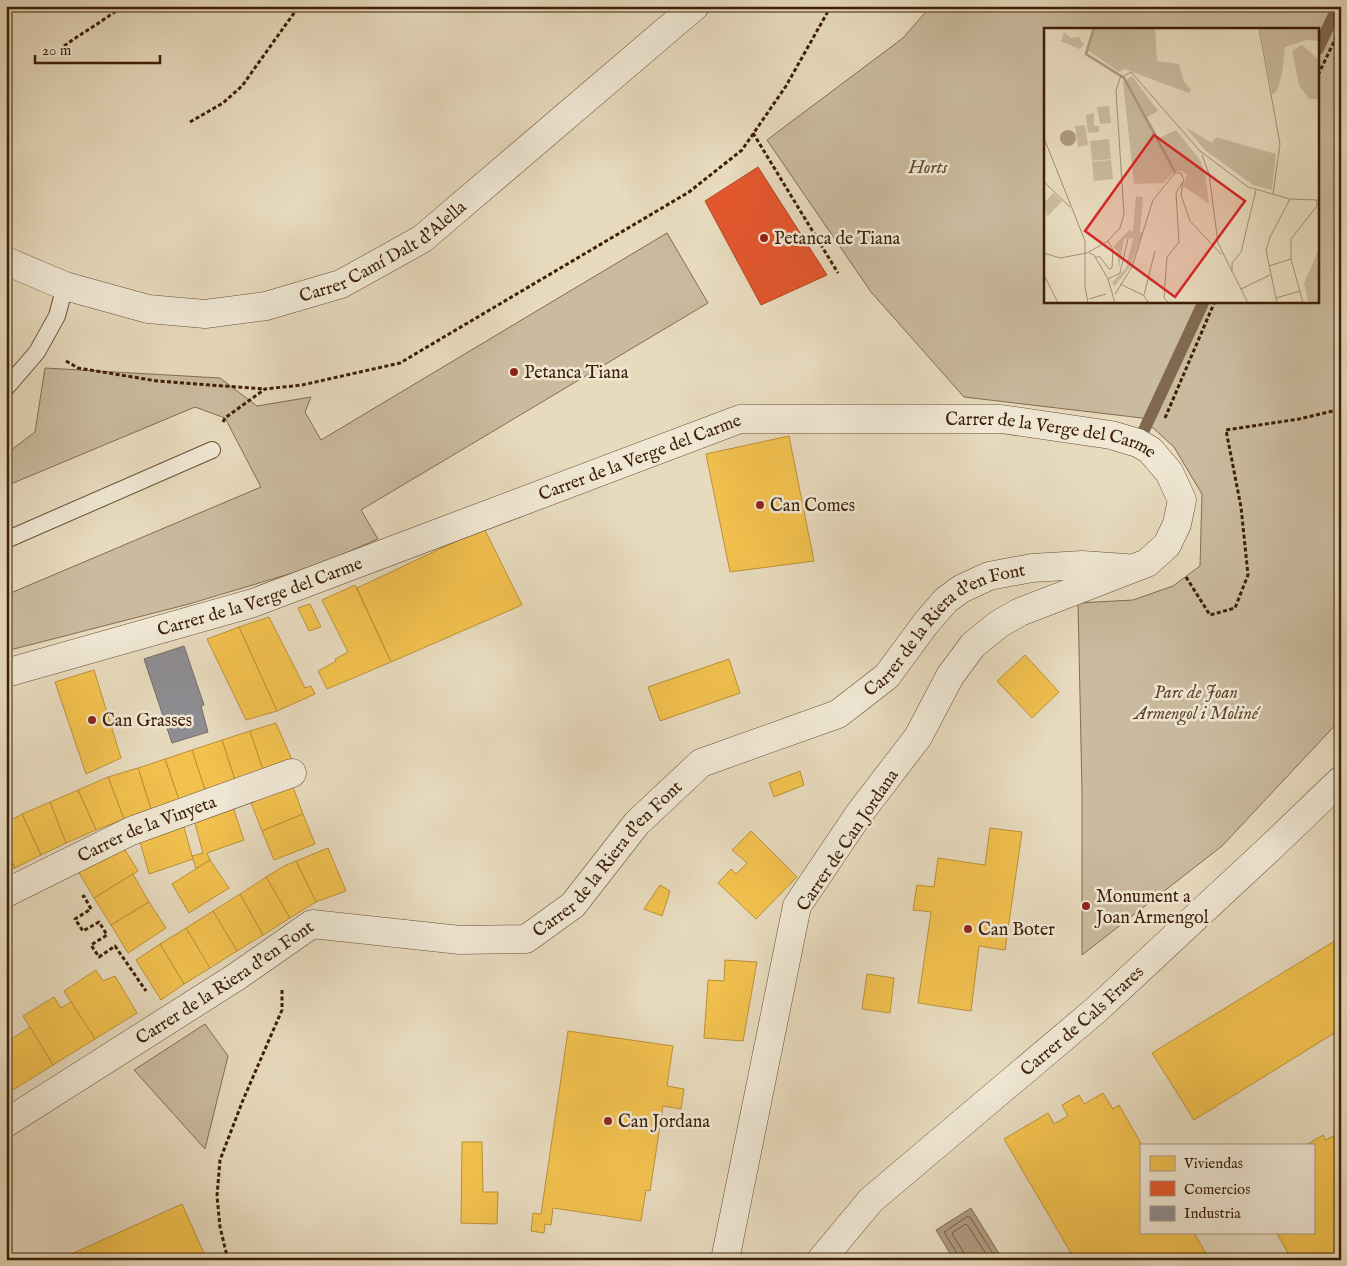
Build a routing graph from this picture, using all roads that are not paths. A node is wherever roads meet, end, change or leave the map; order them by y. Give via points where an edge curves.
1 (695, 6) edge
2 (6, 261) edge
3 (65, 286) junction
4 (6, 388) edge
5 (212, 450) road end
6 (6, 540) edge
7 (1135, 569) junction
8 (6, 673) edge
9 (292, 773) dead end
10 (1341, 780) edge
11 (6, 893) edge
12 (6, 1123) edge
13 (725, 1260) edge
14 (821, 1260) edge

1 - 3 street, Carrer Camí Dalt d'Alella via 422,239 341,284 266,306 205,314 148,309
2 - 3 street, Carrer Camí Dalt d'Alella
3 - 4 lane via 57,316 37,352
5 - 6 lane
7 - 8 street, Carrer de la Verge del Carme via 1147,564 1167,545 1177,524 1182,500 1169,472 1150,450 1138,443 1112,435 1002,419 740,419 253,603
7 - 12 street, Carrer de la Riera d'en Font via 1082,565 1032,568 989,576 961,589 933,615 887,676 838,714 701,763 637,822 573,905 526,939 460,940 312,924 236,977
7 - 13 street, Carrer de Can Jordana via 1020,612 973,645 950,676 918,737 859,814 797,906
9 - 11 street, Carrer de la Vinyeta via 131,831
10 - 14 street, Carrer de Cals Frares via 1096,1010 871,1200

